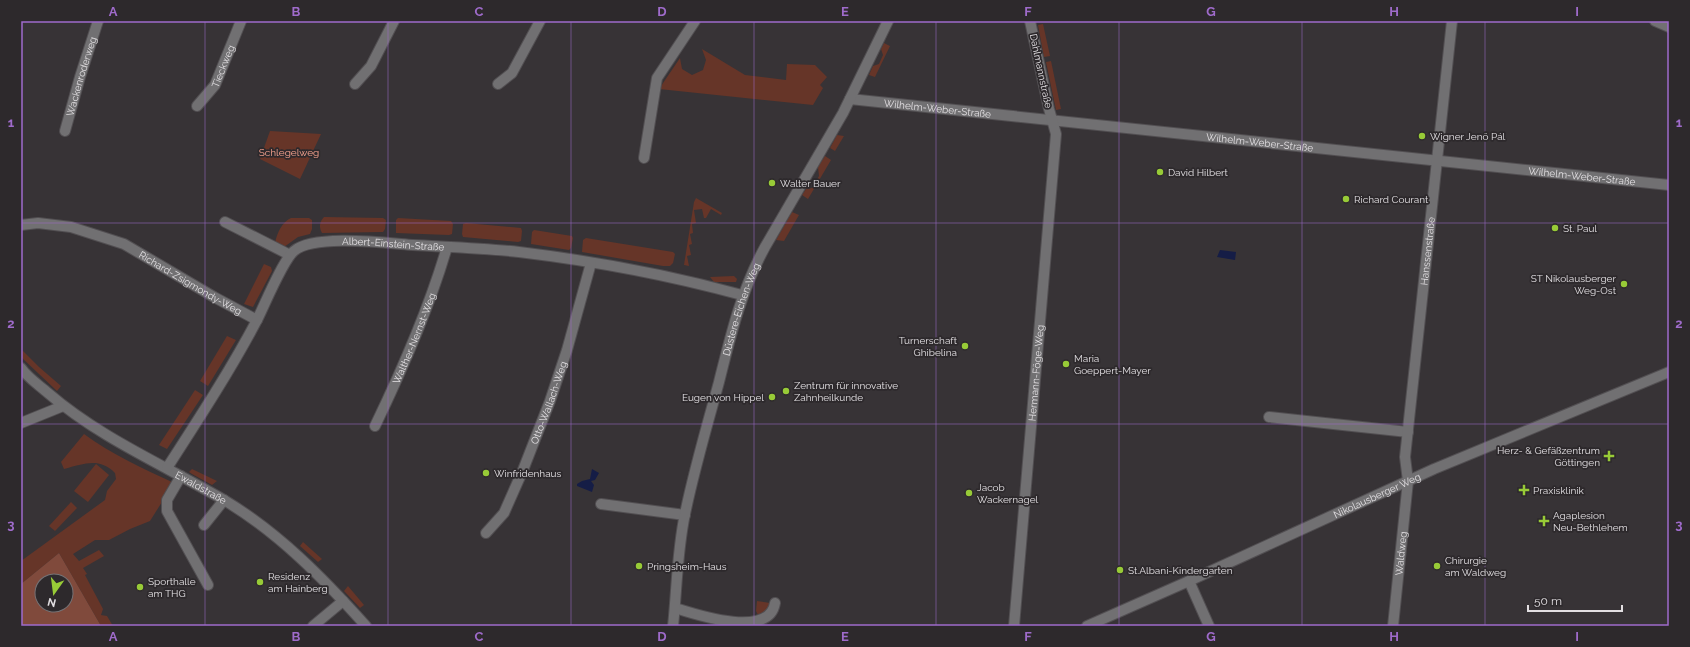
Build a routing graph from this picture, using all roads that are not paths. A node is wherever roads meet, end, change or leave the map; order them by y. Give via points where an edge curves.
1 (98, 21) edge
2 (241, 21) edge
3 (394, 21) edge
4 (540, 21) edge
5 (695, 21) edge
6 (888, 21) edge
7 (1030, 21) edge
8 (1452, 21) edge
9 (1655, 21) edge
10 (1669, 27) edge
11 (355, 84) dead end
12 (498, 84) dead end
13 (850, 99) junction
14 (197, 106) dead end
15 (1052, 120) junction
16 (65, 131) dead end
17 (644, 158) dead end
18 (1437, 160) junction
19 (1669, 185) edge
20 (225, 222) dead end
21 (21, 224) edge
22 (447, 247) junction
23 (290, 255) junction
24 (591, 263) junction
25 (742, 295) junction
26 (258, 320) junction
27 (21, 368) edge
28 (1669, 372) edge
29 (63, 406) junction
30 (1269, 417) dead end
31 (21, 423) edge
32 (375, 426) dead end
33 (1408, 432) junction
34 (167, 468) junction
35 (182, 476) junction
36 (1408, 482) junction
37 (224, 500) junction
38 (601, 504) dead end
39 (685, 515) junction
40 (204, 525) dead end
41 (486, 533) dead end
42 (1189, 582) junction
43 (208, 584) dead end
44 (343, 601) junction
45 (775, 603) dead end
46 (675, 608) junction
47 (313, 626) edge
48 (366, 626) edge
49 (673, 626) edge
50 (1014, 626) edge
51 (1087, 626) edge
52 (1209, 626) edge
53 (1392, 626) edge

1 - 16 street, Wackenroderweg
2 - 14 street, Tieckweg via 215,85
3 - 11 street via 371,66
4 - 12 street via 512,73
5 - 17 street via 657,78
6 - 13 street, Düstere-Eichen-Weg
7 - 15 street, Dahlmannstraße
8 - 18 street, Hanssenstraße
9 - 10 street
13 - 15 street, Wilhelm-Weber-Straße
13 - 25 street, Düstere-Eichen-Weg via 762,253
15 - 18 street, Wilhelm-Weber-Straße
15 - 50 street, Hermann-Föge-Weg via 1056,134
18 - 19 street, Wilhelm-Weber-Straße
18 - 33 street, Hanssenstraße
20 - 23 street
21 - 26 street, Richard-Zsigmondy-Weg via 38,223 71,227 124,244
22 - 23 street, Albert-Einstein-Straße via 316,242 304,245
22 - 24 street, Albert-Einstein-Straße via 518,252
22 - 32 street, Walther-Nernst-Weg via 416,337
23 - 26 street
24 - 25 street, Albert-Einstein-Straße via 686,280
24 - 41 street, Otto-Wallach-Weg via 550,401 504,513
25 - 39 street, Düstere-Eichen-Weg
26 - 34 street via 216,394
27 - 29 street, Ewaldstraße
28 - 36 street, Nikolausberger Weg
29 - 31 street
29 - 34 street, Ewaldstraße via 117,442
30 - 33 street
33 - 36 street, Hanssenstraße via 1405,457
34 - 35 street, Ewaldstraße
35 - 37 street, Ewaldstraße
35 - 43 street via 167,500 167,511
36 - 42 street, Nikolausberger Weg
36 - 53 street, Waldweg
37 - 40 street
37 - 44 street, Ewaldstraße via 266,528 300,556
38 - 39 street
39 - 46 street, Düstere-Eichen-Weg
42 - 51 street, Nikolausberger Weg
42 - 52 street
44 - 47 street
44 - 48 street, Ewaldstraße
45 - 46 street via 767,618 752,622 720,619
46 - 49 street, Düstere-Eichen-Weg

